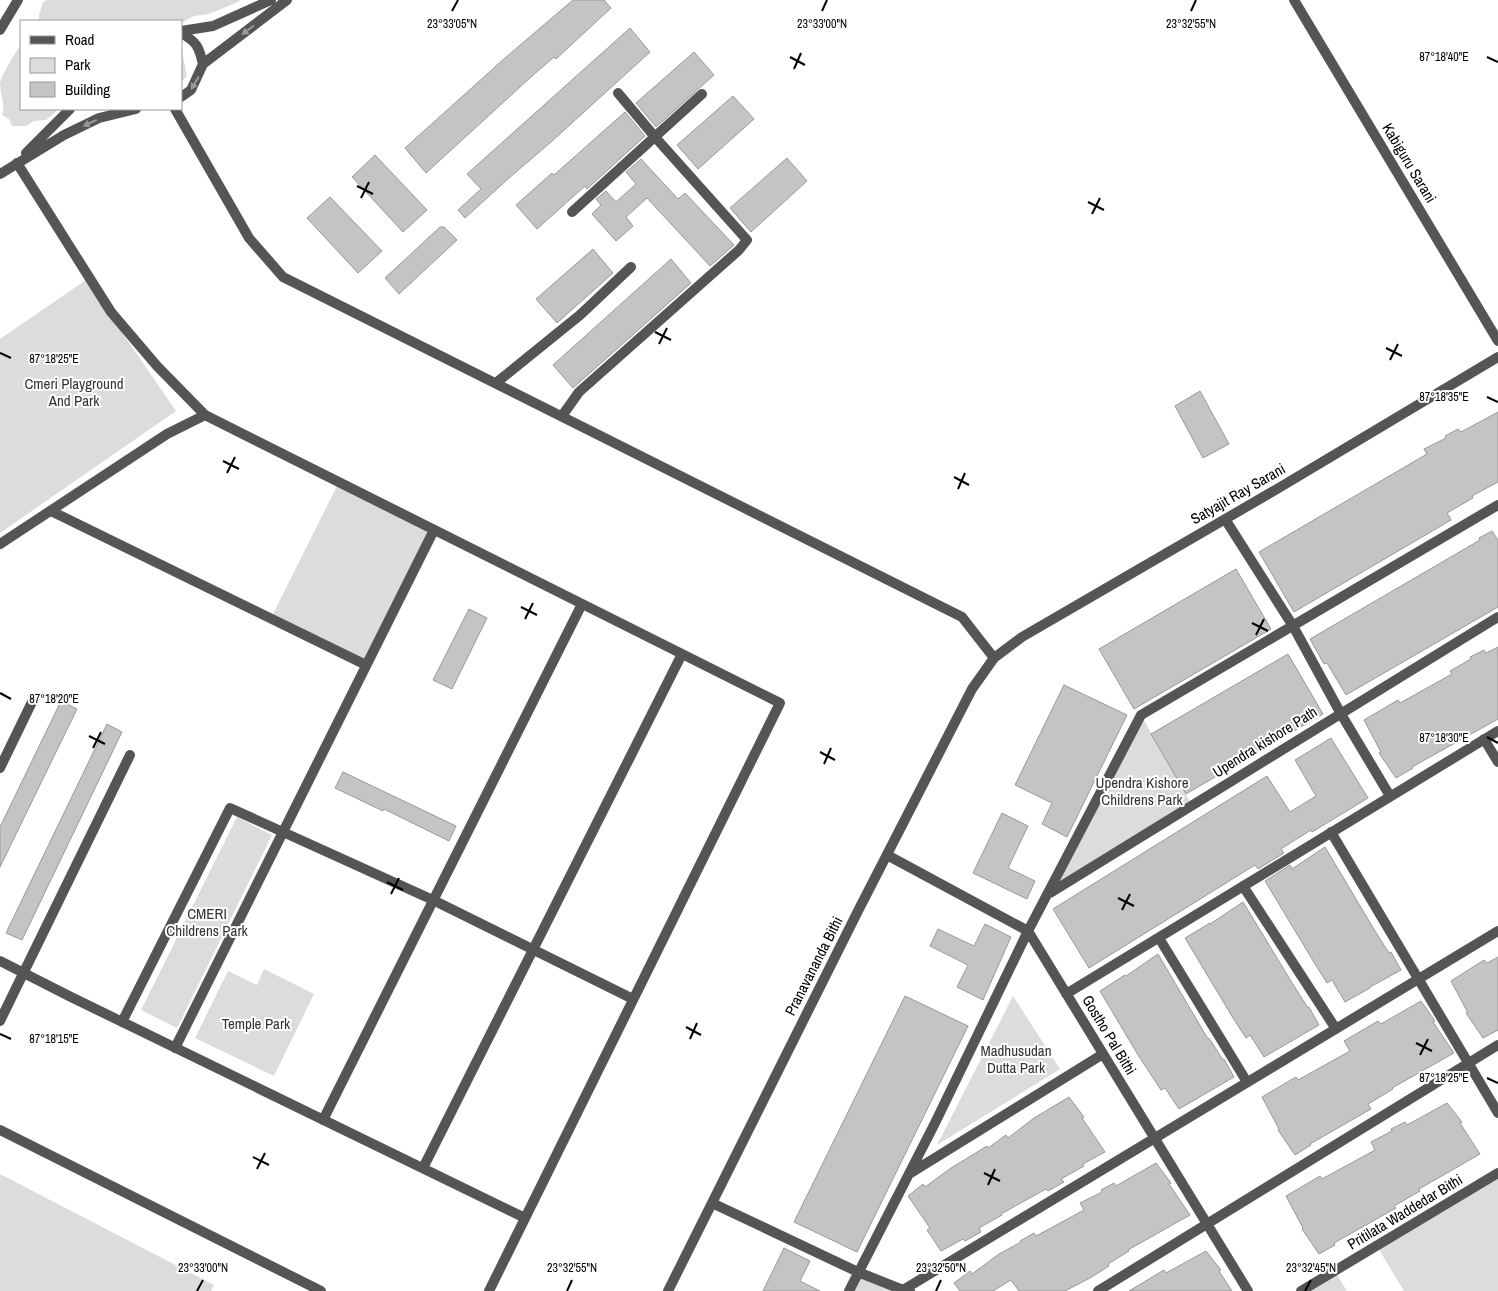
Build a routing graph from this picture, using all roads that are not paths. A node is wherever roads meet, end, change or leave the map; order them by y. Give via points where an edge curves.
1 (18, 0) edge
2 (287, 0) edge
3 (1294, 0) edge
4 (267, 1) edge
5 (0, 30) edge
6 (182, 32) edge
7 (182, 33) edge
8 (203, 64) junction
9 (618, 93) dead end
10 (702, 94) dead end
11 (182, 96) edge
12 (69, 110) edge
13 (132, 110) edge
14 (176, 110) edge
15 (655, 137) junction
16 (17, 163) junction
17 (0, 174) edge
18 (572, 212) dead end
19 (631, 267) dead end
20 (1498, 341) edge
21 (1498, 357) edge
22 (496, 383) junction
23 (205, 415) junction
24 (562, 416) junction
25 (1498, 505) edge
26 (51, 511) junction
27 (1225, 519) junction
28 (434, 530) junction
29 (0, 544) edge
30 (582, 604) junction
31 (1498, 617) edge
32 (1293, 626) junction
33 (682, 654) junction
34 (994, 658) junction
35 (366, 665) junction
36 (32, 702) dead end
37 (1341, 714) junction
38 (1498, 731) edge
39 (1484, 739) junction
40 (130, 754) dead end
41 (1498, 762) edge
42 (0, 768) edge
43 (1390, 796) junction
44 (1331, 832) junction
45 (282, 833) junction
46 (887, 855) junction
47 (1244, 886) junction
48 (1048, 894) junction
49 (433, 900) junction
50 (1028, 931) junction
51 (1498, 931) edge
52 (1159, 938) junction
53 (532, 950) junction
54 (0, 961) edge
55 (23, 973) junction
56 (1418, 979) junction
57 (1066, 994) junction
58 (634, 999) junction
59 (0, 1021) edge
60 (122, 1022) junction
61 (1336, 1028) junction
62 (1498, 1045) edge
63 (175, 1048) junction
64 (1103, 1054) junction
65 (1468, 1063) junction
66 (1247, 1082) junction
67 (1498, 1113) edge
68 (323, 1120) junction
69 (0, 1130) edge
70 (1154, 1138) junction
71 (423, 1168) junction
72 (1498, 1173) edge
73 (909, 1174) junction
74 (712, 1203) junction
75 (525, 1218) junction
76 (1207, 1224) junction
77 (858, 1272) junction
78 (908, 1290) edge
79 (321, 1291) edge
80 (489, 1291) edge
81 (668, 1291) edge
82 (849, 1291) edge
83 (1098, 1291) edge
84 (1248, 1291) edge
85 (1301, 1291) edge

1 - 5 street
2 -> 8 street
3 - 20 street, Kabiguru Sarani
4 - 6 street via 213,26
7 - 8 street via 199,47
8 -> 11 street via 191,90
9 - 15 street
10 - 15 street
12 - 16 street
13 -> 16 street via 99,118
14 - 22 street via 248,238 283,277
15 - 18 street
15 - 24 street via 747,240 740,250 579,392
16 - 17 street
16 - 23 street via 111,312
19 - 22 street via 580,315
21 - 27 street, Satyajit Ray Sarani
22 - 24 street
23 - 26 street via 167,434
23 - 28 street
24 - 34 street via 962,617
25 - 32 street
26 - 29 street
26 - 35 street
27 - 32 street
27 - 34 street, Satyajit Ray Sarani via 1022,637
28 - 30 street
28 - 35 street
30 - 33 street
30 - 49 street
31 - 37 street, Upendra kishore Path
32 - 37 street
32 - 48 street via 1141,715
33 - 53 street
33 - 58 street via 780,703
34 - 46 street, Pranavananda Bithi via 972,689
35 - 45 street
36 - 42 street
37 - 43 street
37 - 48 street, Upendra kishore Path
38 - 39 street
39 - 41 street
39 - 43 street
40 - 55 street
43 - 44 street
44 - 47 street
44 - 56 street
45 - 49 street
45 - 60 street via 230,808
45 - 63 street
46 - 50 street
46 - 74 street, Pranavananda Bithi
47 - 52 street
47 - 61 street
48 - 50 street
49 - 53 street
49 - 68 street
50 - 57 street, Gostho Pal Bithi
50 - 73 street
51 - 56 street
52 - 57 street
52 - 66 street
53 - 58 street
53 - 71 street
54 - 55 street
55 - 59 street
55 - 60 street
56 - 61 street
56 - 65 street
57 - 64 street, Gostho Pal Bithi
58 - 75 street
60 - 63 street
61 - 66 street
62 - 65 street
63 - 68 street
64 - 70 street, Gostho Pal Bithi
64 - 73 street
65 - 67 street
65 - 76 street
66 - 70 street
68 - 71 street
69 - 79 street
70 - 76 street, Gostho Pal Bithi
70 - 78 street
71 - 75 street
72 - 85 street, Pritilata Waddedar Bithi
73 - 77 street
74 - 77 street
74 - 81 street, Pranavananda Bithi
75 - 80 street
76 - 83 street
76 - 84 street, Gostho Pal Bithi
77 - 78 street
77 - 82 street

